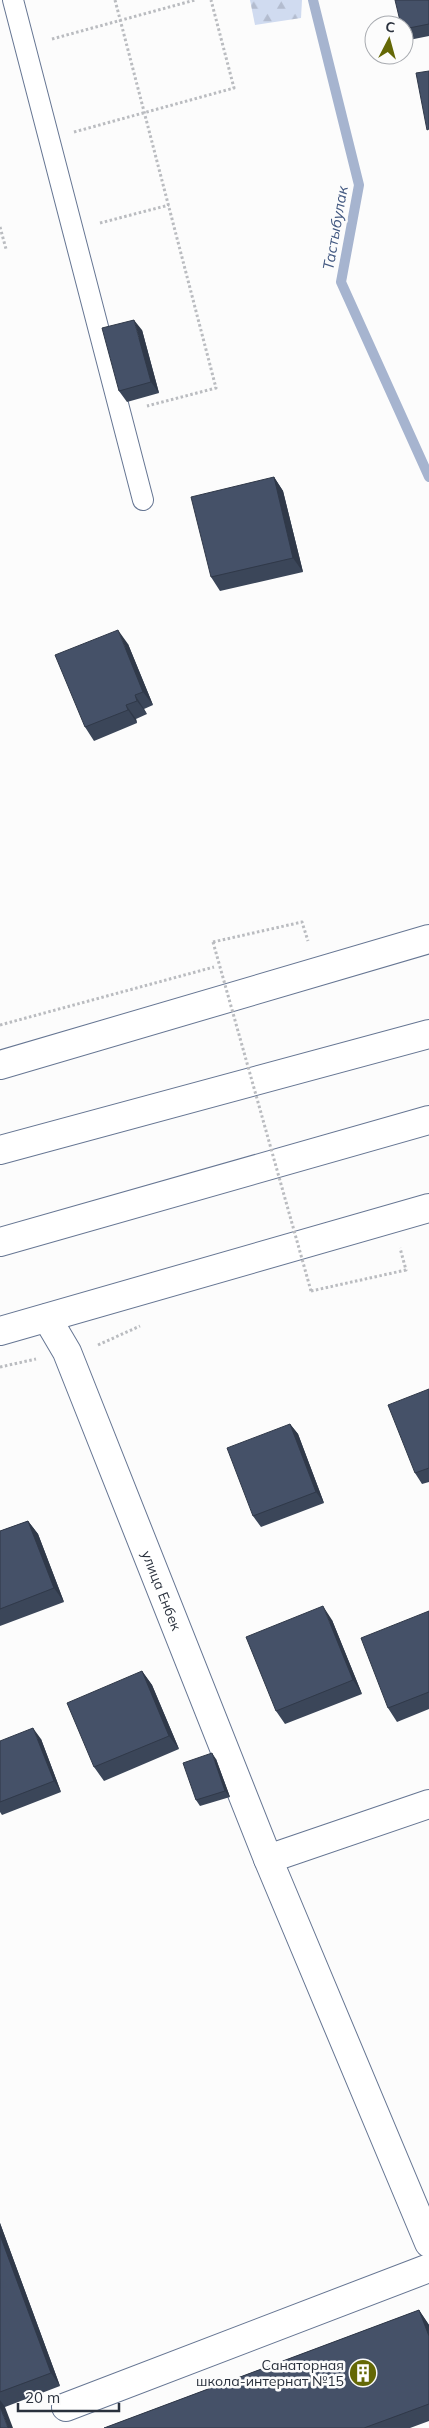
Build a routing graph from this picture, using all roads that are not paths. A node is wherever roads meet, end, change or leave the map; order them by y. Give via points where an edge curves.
1 (13, 0) edge
2 (143, 500) dead end
3 (429, 939) edge
4 (429, 1034) edge
5 (0, 1065) edge
6 (429, 1120) edge
7 (0, 1150) edge
8 (429, 1208) edge
9 (0, 1242) edge
10 (47, 1318) junction
11 (0, 1331) edge
12 (429, 1804) edge
13 (270, 1863) junction
14 (429, 2243) edge
15 (429, 2268) edge
16 (66, 2407) dead end

1 - 2 lane
3 - 5 street
4 - 7 street
6 - 9 street
8 - 10 street
10 - 11 street
10 - 13 street, улица Енбек via 67,1352
12 - 13 street
13 - 14 street, улица Енбек
15 - 16 street

